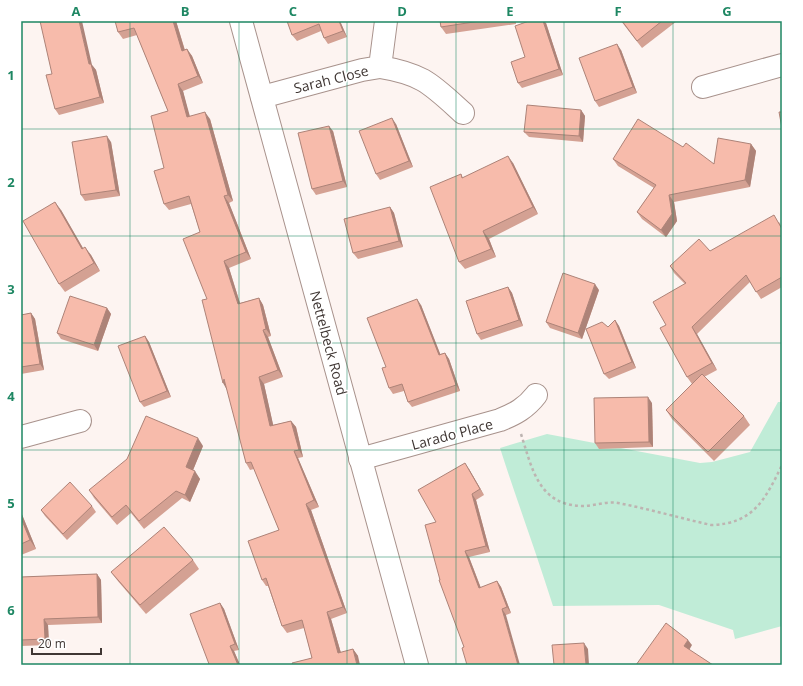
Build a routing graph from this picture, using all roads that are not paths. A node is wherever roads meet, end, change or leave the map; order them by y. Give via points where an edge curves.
1 (241, 21) edge
2 (386, 21) edge
3 (782, 65) edge
4 (380, 67) junction
5 (703, 87) dead end
6 (262, 97) junction
7 (463, 113) dead end
8 (536, 395) dead end
9 (80, 422) dead end
10 (21, 437) edge
11 (360, 459) junction
12 (417, 665) edge

1 - 6 street, Nettelbeck Road
2 - 4 street, Sarah Close
3 - 5 street
4 - 6 street, Sarah Close
4 - 7 street via 417,76
6 - 11 street, Nettelbeck Road
8 - 11 street, Larado Place via 527,406 500,420
9 - 10 street
11 - 12 street, Nettelbeck Road

